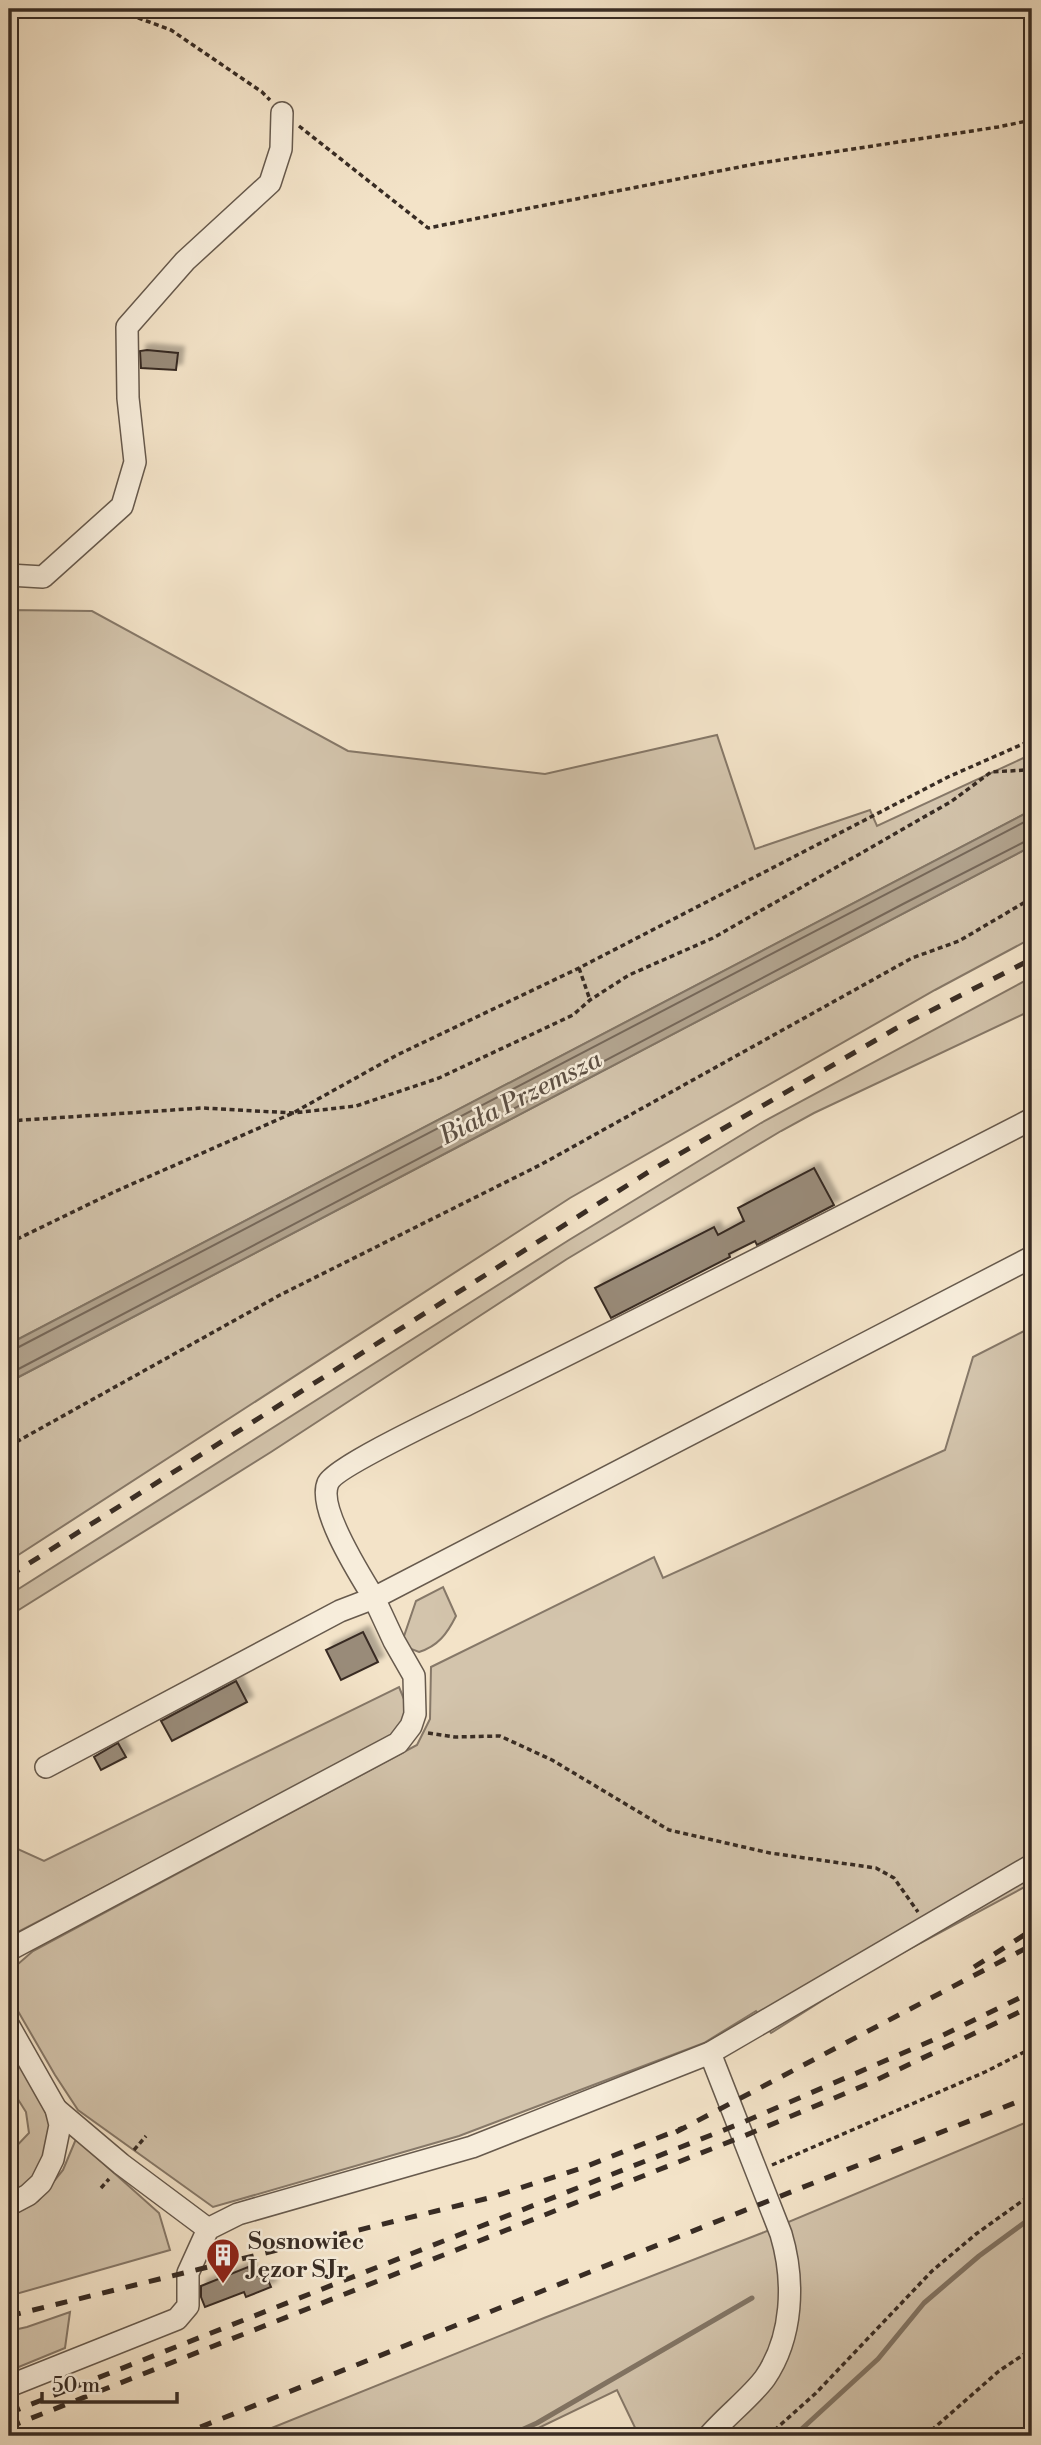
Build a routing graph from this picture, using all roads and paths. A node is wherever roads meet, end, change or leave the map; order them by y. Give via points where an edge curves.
1 (114, 9) edge
2 (282, 113) junction
3 (1032, 120) edge
4 (9, 575) edge
5 (1032, 740) edge
6 (1032, 765) edge
7 (1032, 898) edge
8 (579, 968) junction
9 (590, 1000) junction
10 (293, 1113) junction
11 (1032, 1119) edge
12 (9, 1121) edge
13 (9, 1243) edge
14 (1032, 1257) edge
15 (9, 1446) edge
16 (374, 1598) junction
17 (415, 1714) junction
18 (46, 1767) dead end
19 (1032, 1865) edge
20 (926, 1925) junction
21 (9, 1950) edge
22 (9, 2026) edge
23 (1032, 2048) edge
24 (710, 2053) junction
25 (56, 2109) junction
26 (758, 2171) junction
27 (1032, 2194) edge
28 (9, 2205) edge
29 (208, 2229) junction
30 (1032, 2349) edge
31 (9, 2386) edge
32 (709, 2436) edge
33 (768, 2436) edge
34 (925, 2436) edge

1 - 2 path via 195,44 262,92
2 - 3 path via 428,228 760,163
2 - 4 street via 281,149 270,183 185,261 127,327 135,462 122,506 43,577
5 - 8 path via 948,777
6 - 9 path via 1026,770 991,772 952,801 761,911 629,975
7 - 15 path via 959,941 912,958 542,1164 280,1295
8 - 9 path
8 - 10 path via 397,1055
9 - 10 path via 573,1016 439,1078 356,1106
10 - 12 path via 202,1108
10 - 13 path
11 - 16 street via 386,1445 329,1479 325,1491 332,1521
14 - 16 street
16 - 17 street via 414,1676
16 - 18 street via 340,1611
17 - 20 path via 429,1734 500,1736 552,1760 669,1830 770,1853 876,1868 894,1878
17 - 21 street via 398,1743
19 - 20 street
20 - 24 street
22 - 25 street
23 - 26 path
24 - 26 street
24 - 29 street via 472,2147 238,2214
25 - 28 street via 60,2125 53,2159 41,2183
25 - 29 street
26 - 32 street via 787,2255 785,2337 764,2379
27 - 33 path via 932,2272 835,2374
29 - 31 street via 188,2273 188,2305 177,2319
30 - 34 path via 999,2371

